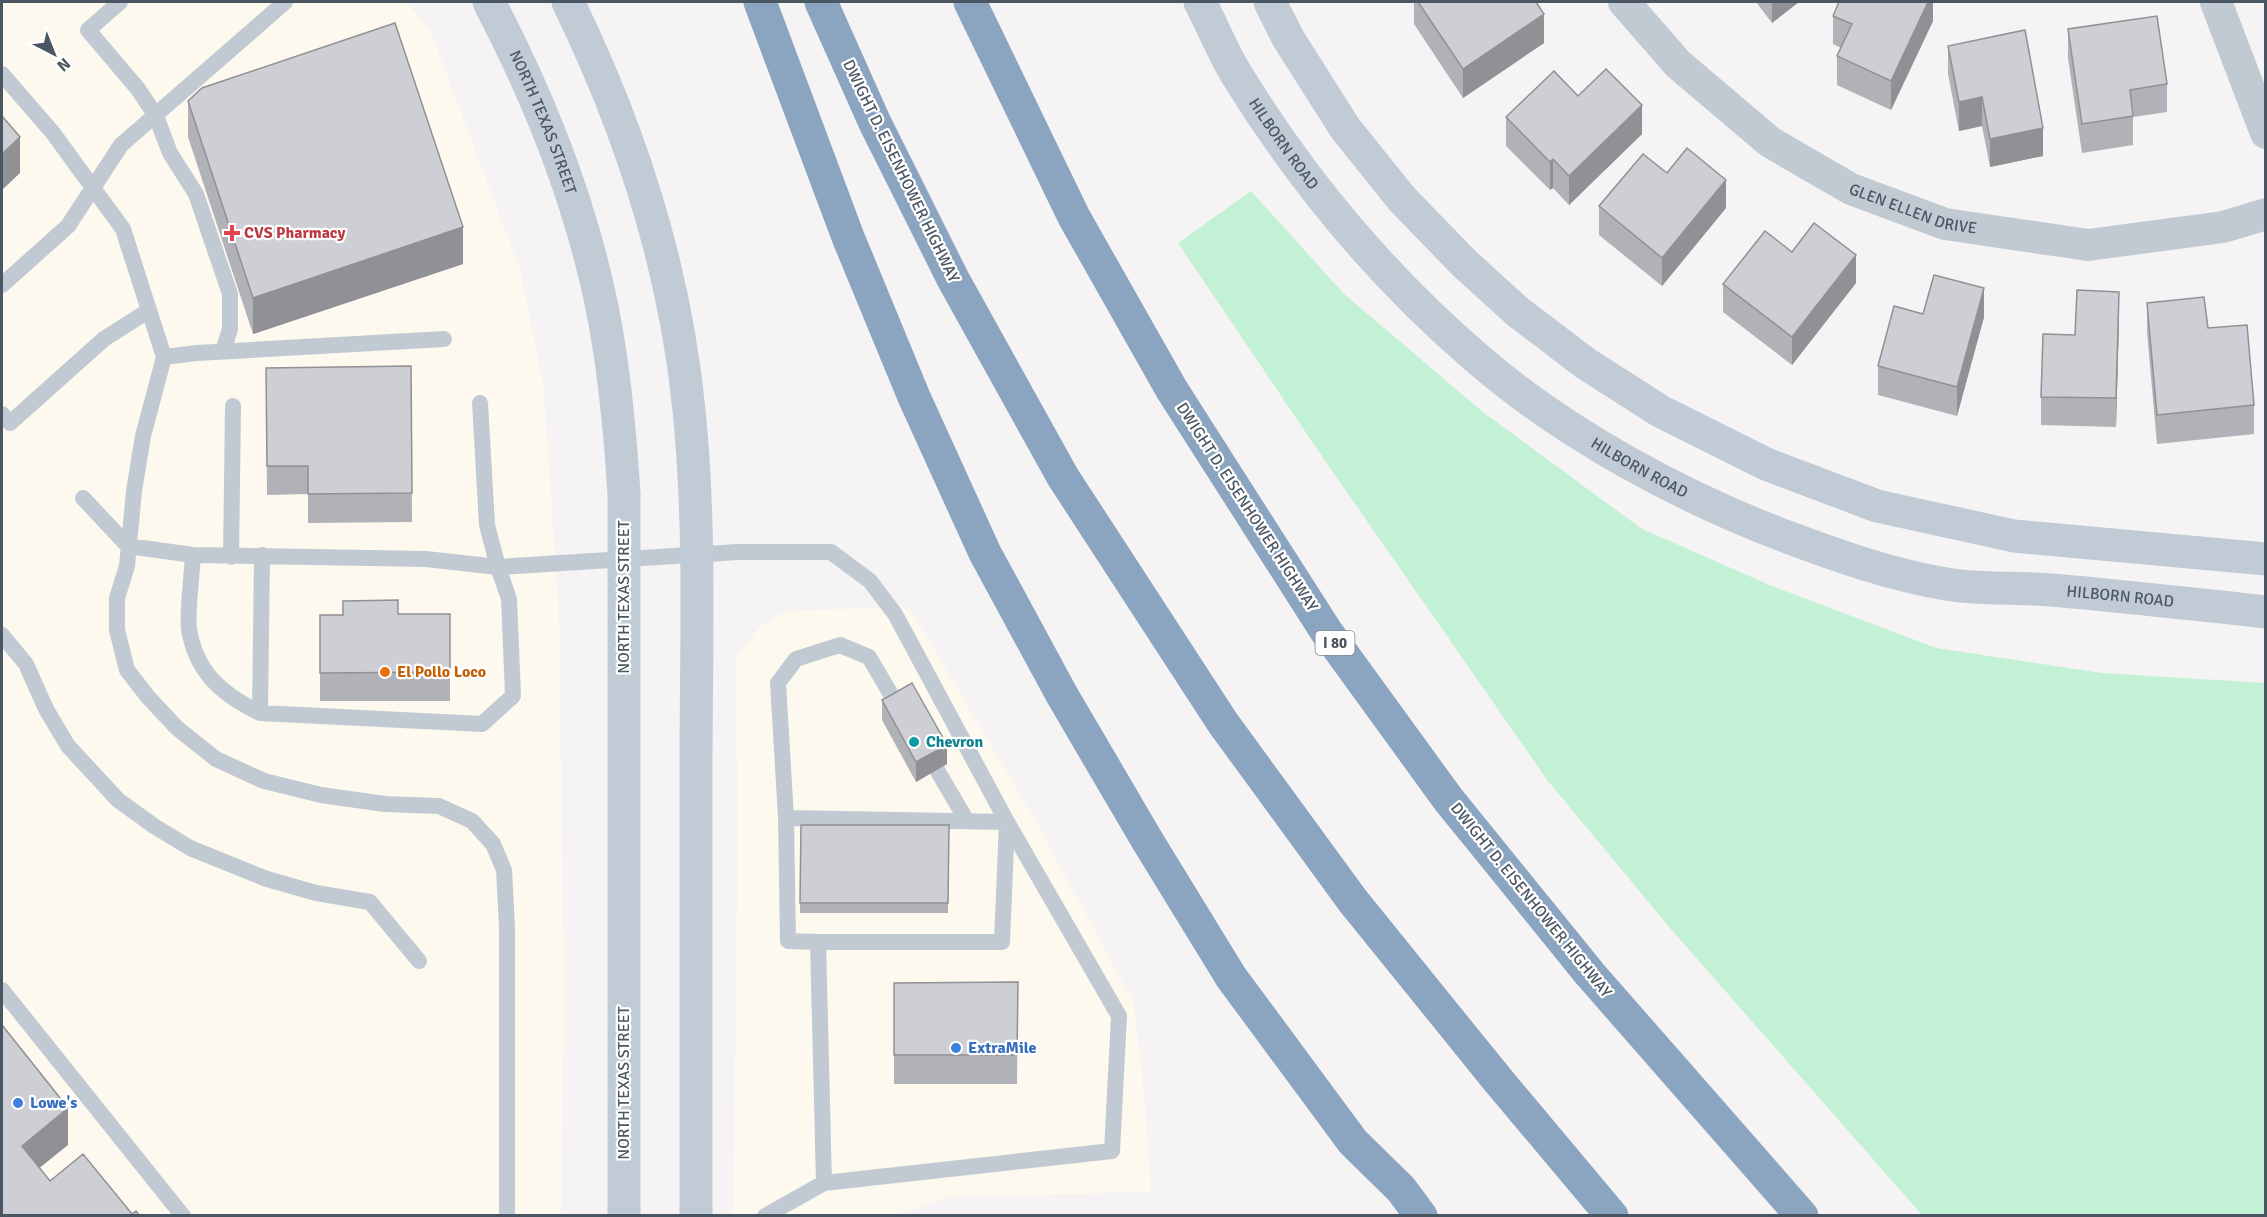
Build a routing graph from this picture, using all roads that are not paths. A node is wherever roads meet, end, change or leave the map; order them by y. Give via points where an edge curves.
1 (120, 2) edge
2 (285, 2) edge
3 (489, 2) edge
4 (568, 2) edge
5 (760, 2) edge
6 (821, 2) edge
7 (970, 2) edge
8 (1200, 2) edge
9 (1270, 2) edge
10 (1624, 2) edge
11 (2216, 2) edge
12 (2, 74) edge
13 (156, 116) junction
14 (2265, 133) edge
15 (93, 188) junction
16 (2265, 214) edge
17 (2, 285) edge
18 (148, 311) junction
19 (444, 339) dead end
20 (223, 351) junction
21 (164, 357) junction
22 (480, 403) dead end
23 (233, 406) dead end
24 (2, 414) edge
25 (83, 498) dead end
26 (128, 546) junction
27 (695, 554) junction
28 (193, 555) junction
29 (262, 555) junction
30 (231, 557) junction
31 (624, 558) junction
32 (2265, 559) edge
33 (498, 567) junction
34 (2265, 612) edge
35 (2, 634) edge
36 (900, 710) edge
37 (260, 713) junction
38 (937, 770) edge
39 (786, 818) junction
40 (967, 821) junction
41 (1007, 822) junction
42 (818, 942) junction
43 (419, 962) dead end
44 (2, 990) edge
45 (1353, 1142) junction
46 (824, 1183) junction
47 (183, 1215) edge
48 (507, 1215) edge
49 (624, 1215) edge
50 (696, 1215) edge
51 (765, 1215) edge
52 (1392, 1215) edge
53 (1421, 1215) edge
54 (1612, 1215) edge
55 (1802, 1215) edge

1 - 13 lane via 88,30
2 - 13 lane
3 - 31 street, NORTH TEXAS STREET via 516,52 545,122 593,270 619,420
4 - 27 street via 610,98 642,185 663,259 689,410
5 - 45 highway via 848,237 914,397 985,553 1062,695 1231,977
6 - 54 highway, DWIGHT D. EISENHOWER HIGHWAY via 875,123 953,279 1063,477 1223,723 1353,901
7 - 55 highway, DWIGHT D. EISENHOWER HIGHWAY / I 80 via 1074,217 1172,390 1326,631 1448,799 1583,965
8 - 34 street, HILBORN ROAD via 1233,69 1296,165 1355,237 1480,361 1618,457 1735,517 1857,563 1948,585 2048,589
9 - 32 street via 1345,128 1402,199 1518,312 1585,363 1660,411 1766,464 1877,506 2014,536
10 - 16 street, GLEN ELLEN DRIVE via 1678,64 1770,142 1851,189 1945,224 2088,245 2223,227
11 - 14 street
12 - 15 lane via 53,133
13 - 15 lane via 121,144
13 - 20 lane via 170,153 196,194 230,294 231,329
15 - 17 lane via 68,226
15 - 18 lane via 123,228
18 - 21 lane
18 - 24 lane via 104,339 10,423
19 - 20 lane
20 - 21 lane
21 - 26 lane via 143,436
22 - 33 lane via 487,525
23 - 30 lane
25 - 26 lane
26 - 28 lane
26 - 48 lane via 127,566 117,598 117,630 127,670 177,728 216,759 264,781 375,803 439,806 472,821 493,844 504,870 507,927
27 - 31 lane
27 - 41 lane via 831,552 870,581 895,614
27 - 50 street
28 - 30 lane
28 - 37 lane via 189,629 202,669 233,700
29 - 30 lane
29 - 33 lane via 426,559
29 - 37 lane
31 - 33 lane
31 - 49 street, NORTH TEXAS STREET
33 - 37 lane via 509,599 513,696 482,724
35 - 43 lane via 26,664 68,746 118,800 190,848 234,866 316,893 370,902
36 - 39 lane via 869,657 840,645 795,659 778,683
38 - 40 lane
39 - 40 lane
39 - 42 lane via 788,941
40 - 41 lane
41 - 42 lane via 1002,942
41 - 46 lane via 1119,1016 1113,1151
42 - 46 lane
44 - 47 lane
45 - 52 highway
45 - 53 highway via 1401,1189
46 - 51 lane

